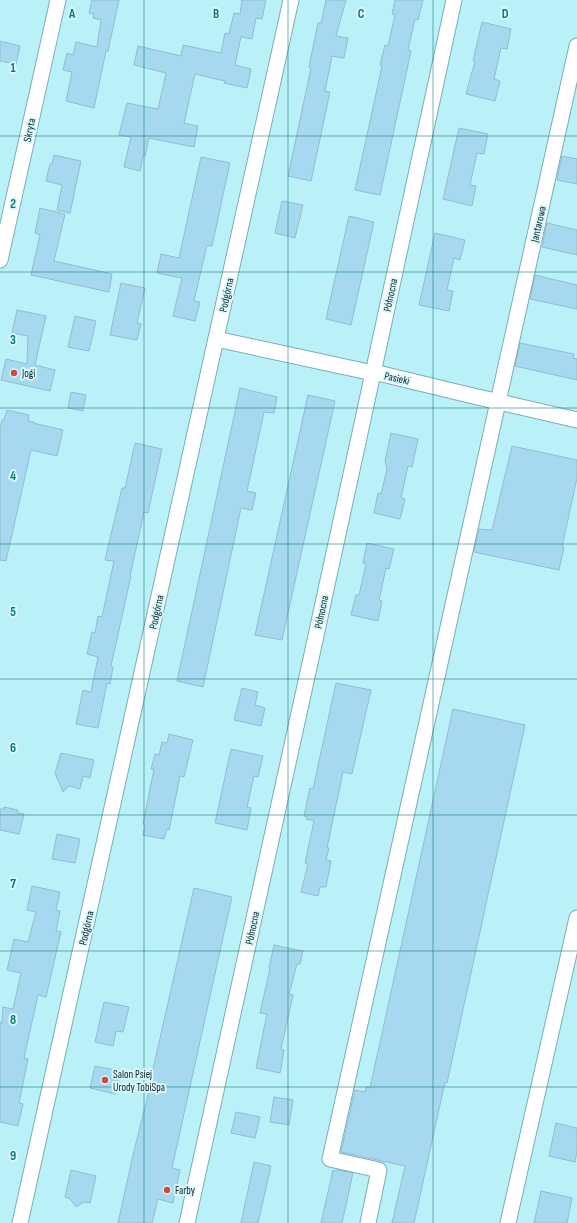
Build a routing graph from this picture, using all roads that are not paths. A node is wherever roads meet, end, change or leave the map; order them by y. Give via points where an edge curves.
1 (58, 0) edge
2 (291, 0) edge
3 (454, 0) edge
4 (577, 46) edge
5 (0, 260) edge
6 (216, 339) junction
7 (372, 373) junction
8 (499, 402) junction
9 (577, 420) edge
10 (577, 918) edge
11 (20, 1223) edge
12 (187, 1223) edge
13 (368, 1223) edge
14 (508, 1223) edge

1 - 5 street, Skryta
2 - 6 street, Podgórna
3 - 7 street, Północna
4 - 8 street, Jantarowa
6 - 7 street, Pasieki
6 - 11 street, Podgórna
7 - 8 street, Pasieki
7 - 12 street, Północna
8 - 9 street, Pasieki
8 - 13 street, Jantarowa via 330,1159 379,1170
10 - 14 street

